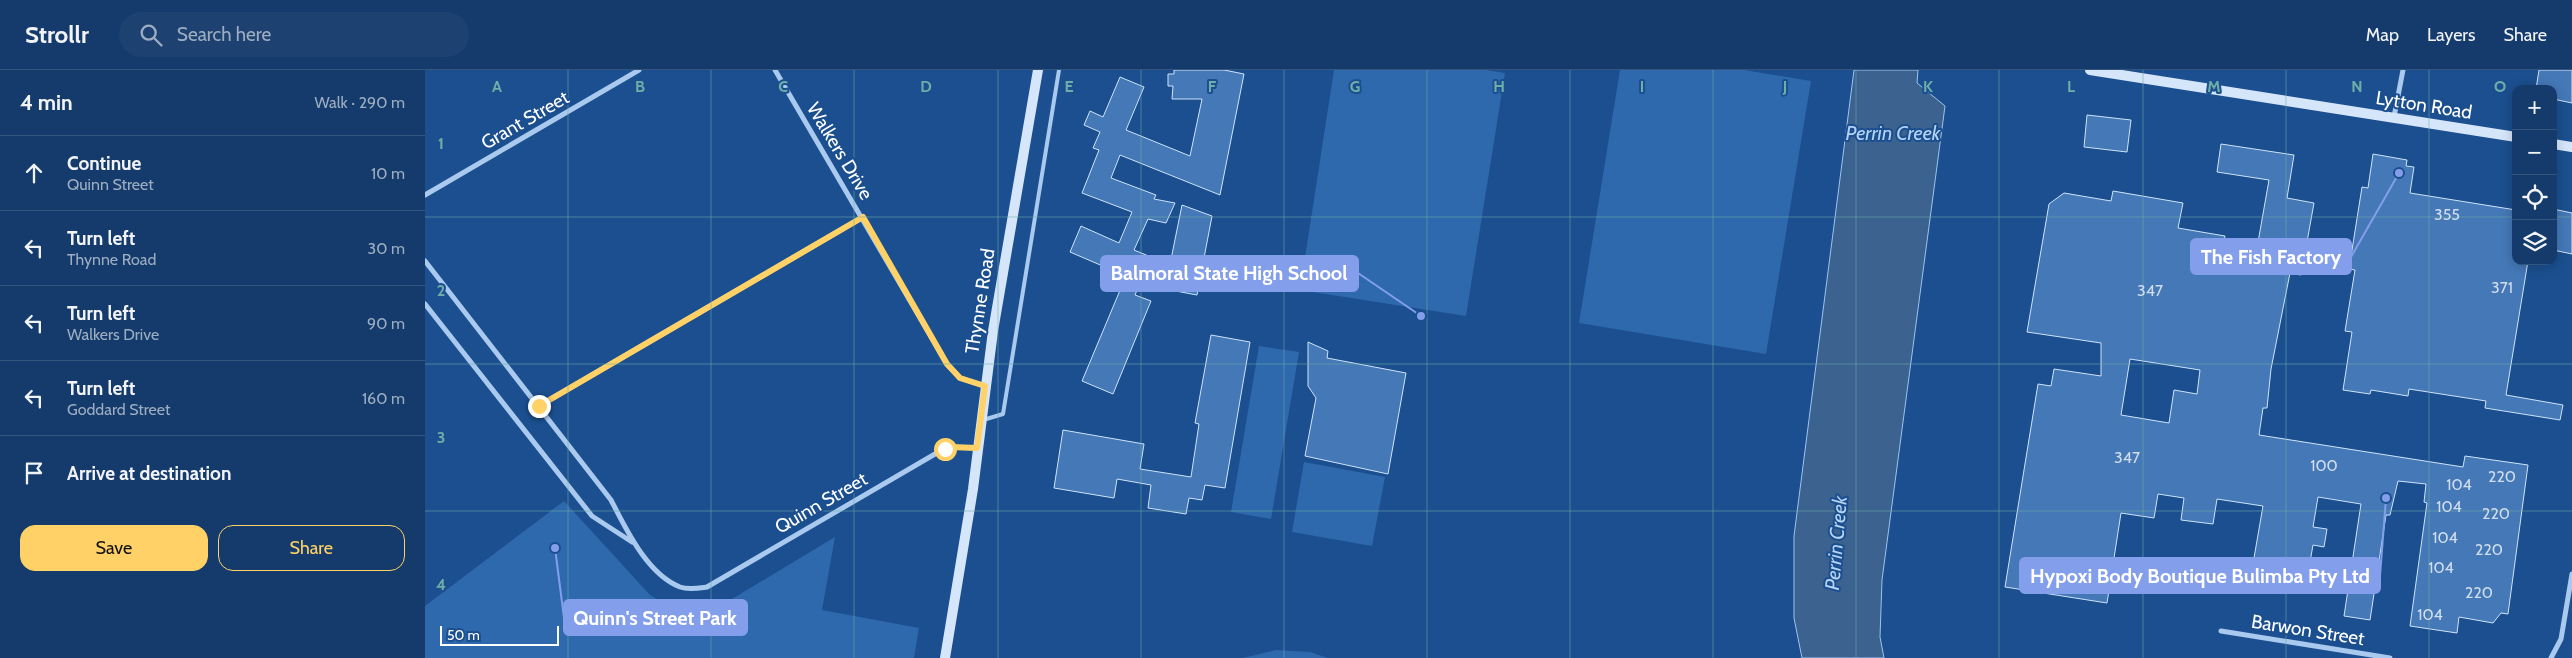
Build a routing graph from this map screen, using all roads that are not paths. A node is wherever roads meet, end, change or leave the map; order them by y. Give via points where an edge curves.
1 (639, 70) edge
2 (775, 70) edge
3 (1038, 70) edge
4 (1059, 70) edge
5 (2089, 70) edge
6 (2403, 70) edge
7 (2395, 117) junction
8 (2512, 136) edge
9 (2557, 145) edge
10 (2572, 147) edge
11 (425, 196) edge
12 (863, 217) junction
13 (425, 261) edge
14 (425, 304) edge
15 (985, 386) junction
16 (539, 406) junction
17 (980, 421) junction
18 (977, 448) junction
19 (633, 543) junction
20 (2572, 574) edge
21 (2221, 631) dead end
22 (945, 658) edge
23 (2390, 658) edge
24 (2551, 658) edge

1 - 11 street, Grant Street
2 - 12 street, Walkers Drive
3 - 15 main road, Thynne Road
4 - 17 lane via 1003,414
5 - 7 main road, Lytton Road
6 - 7 street
7 - 8 main road, Lytton Road
9 - 10 main road
12 - 15 street, Walkers Drive via 947,364 960,378
12 - 16 street
13 - 16 street
14 - 19 street via 593,516
15 - 17 main road, Thynne Road
16 - 19 street via 611,500
17 - 18 main road, Thynne Road
18 - 19 street, Quinn Street via 950,447 940,452 707,587 680,587 663,576
18 - 22 main road, Thynne Road
20 - 24 street via 2561,639
21 - 23 street, Barwon Street

